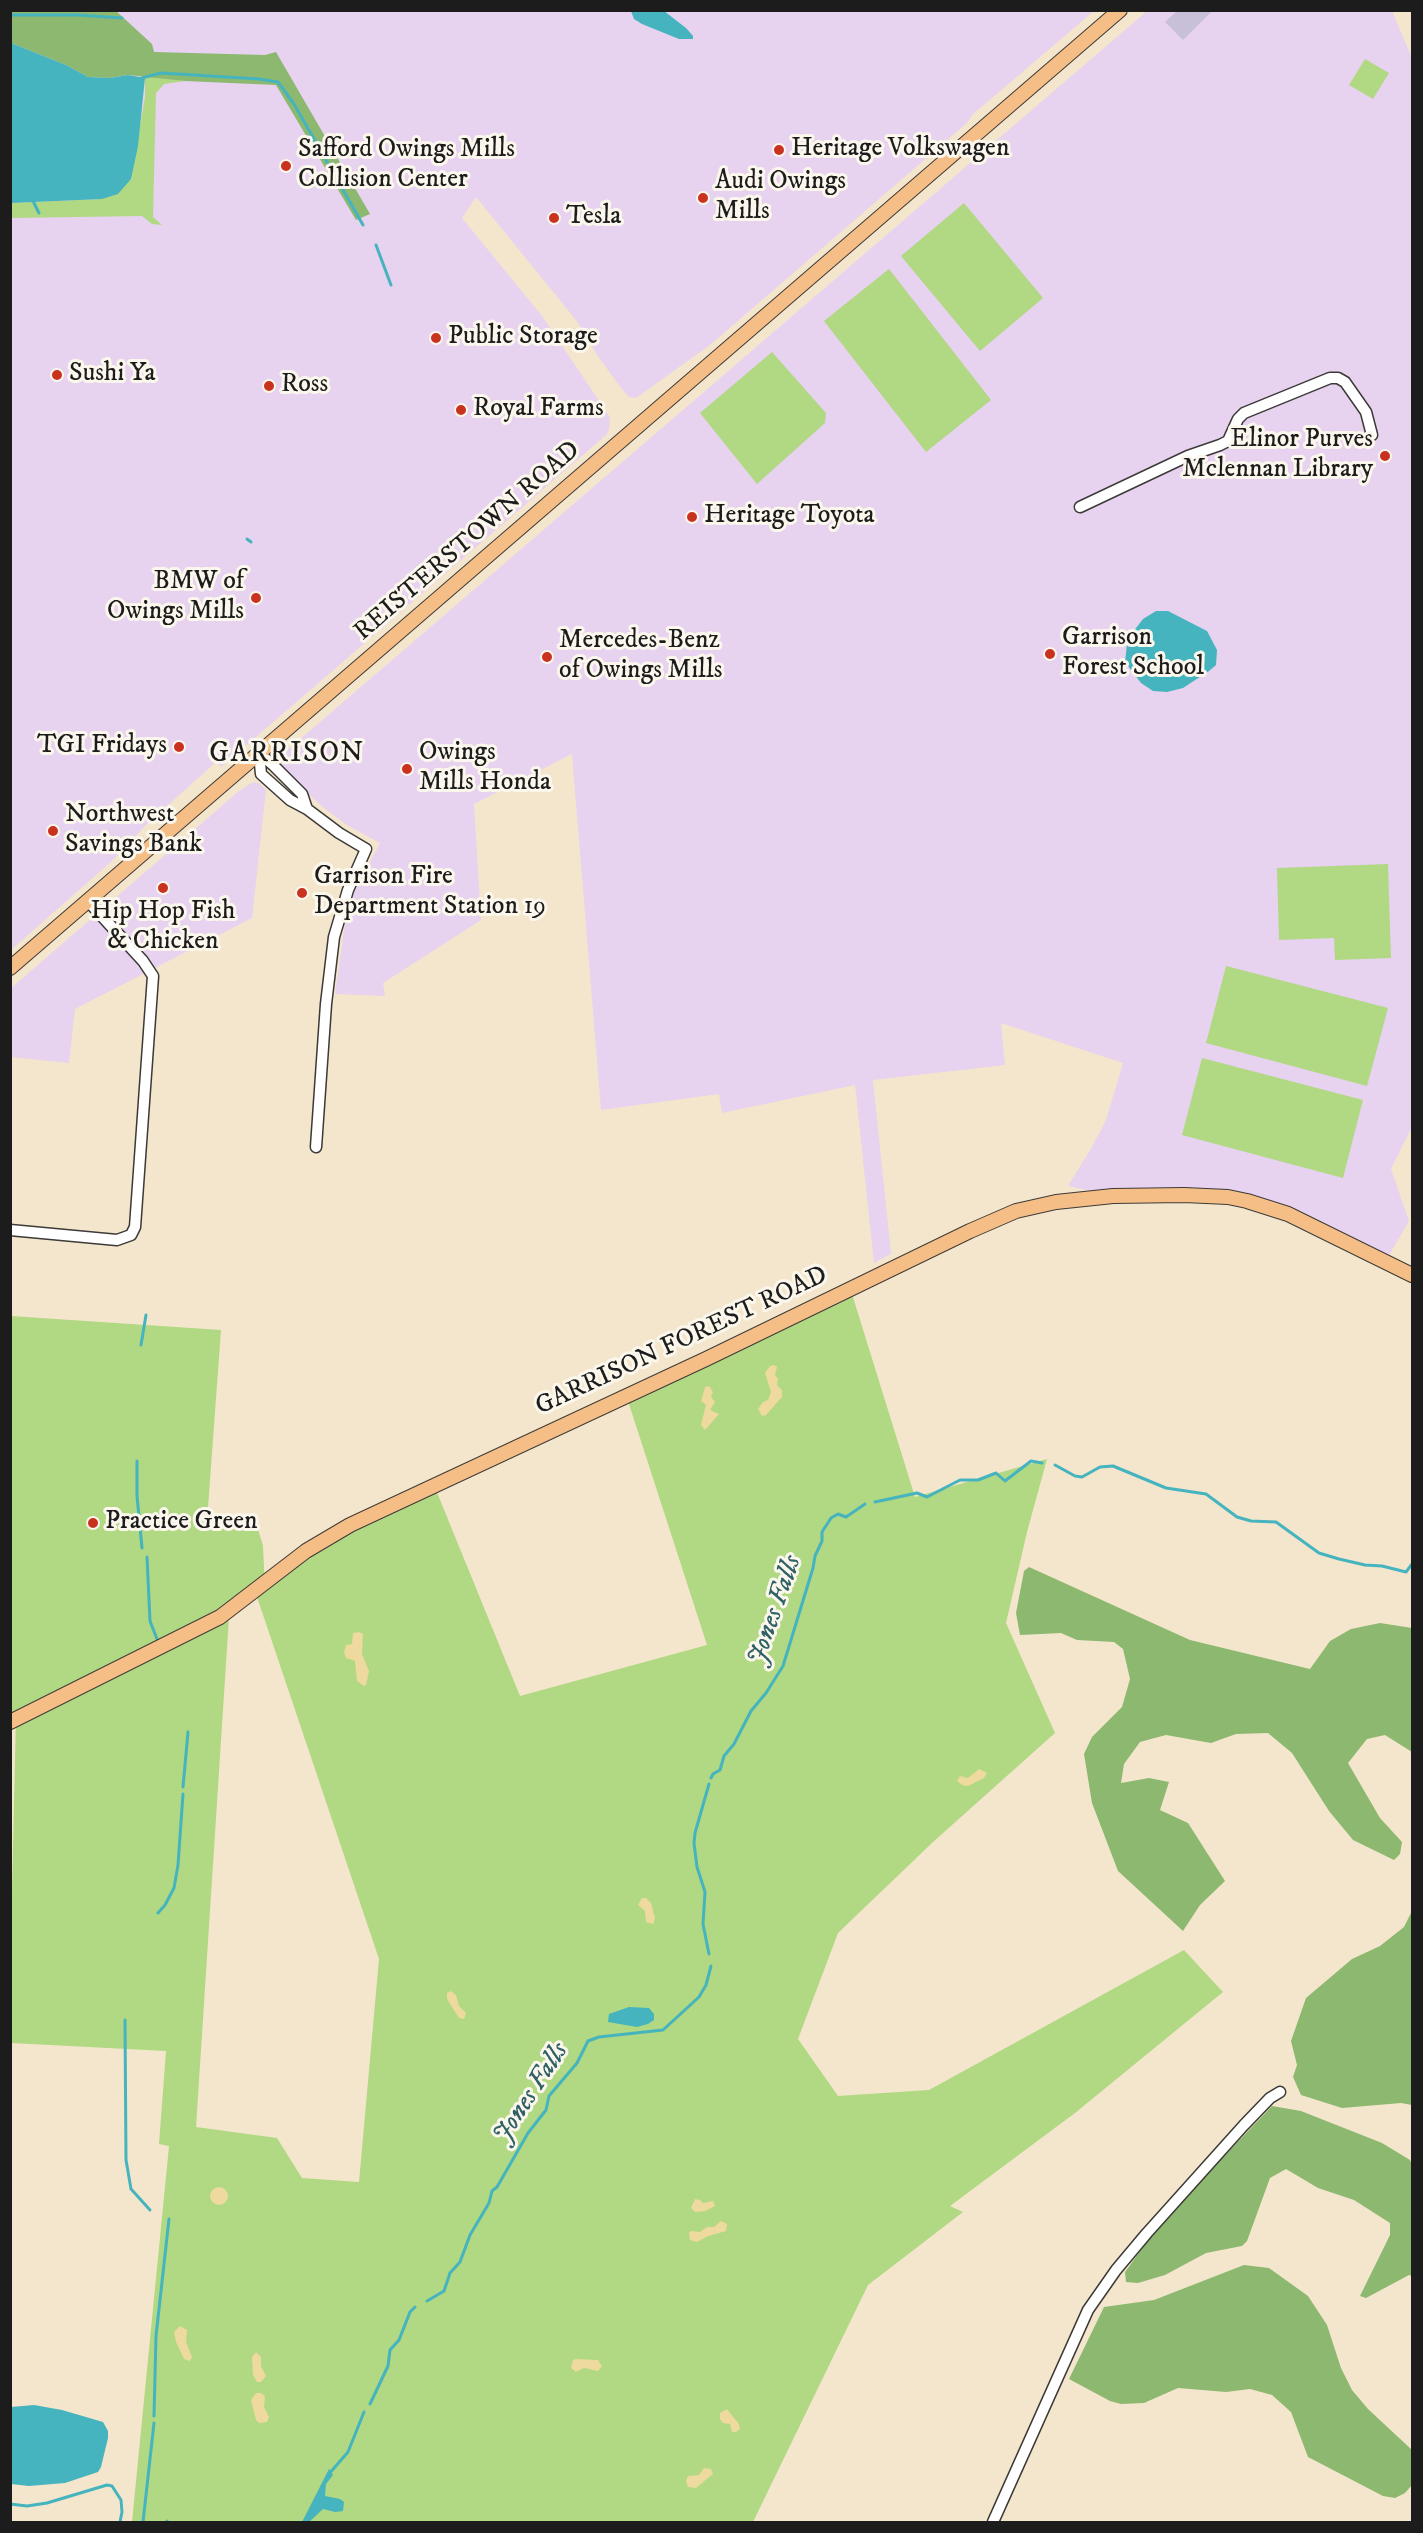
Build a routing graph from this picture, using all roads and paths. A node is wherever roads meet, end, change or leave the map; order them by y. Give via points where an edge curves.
1 (1120, 10) edge
2 (1372, 435) dead end
3 (1080, 507) dead end
4 (259, 753) junction
5 (88, 901) junction
6 (10, 968) edge
7 (316, 1147) dead end
8 (10, 1230) edge
9 (1413, 1275) edge
10 (10, 1722) edge
11 (1280, 2092) dead end
12 (993, 2523) edge

1 - 4 main road, REISTERSTOWN ROAD
2 - 3 street via 1366,412 1346,382 1330,378 1244,413 1228,441 1220,446 1188,456
4 - 5 main road, REISTERSTOWN ROAD
4 - 7 street via 261,774 290,800 366,849 334,937
5 - 6 main road, REISTERSTOWN ROAD
5 - 8 street via 153,976 137,1218 131,1235 117,1240
9 - 10 main road, GARRISON FOREST ROAD via 1288,1214 1228,1197 1113,1196 1016,1211 350,1525 306,1551 220,1617
11 - 12 street via 1244,2125 1155,2225 1088,2310

